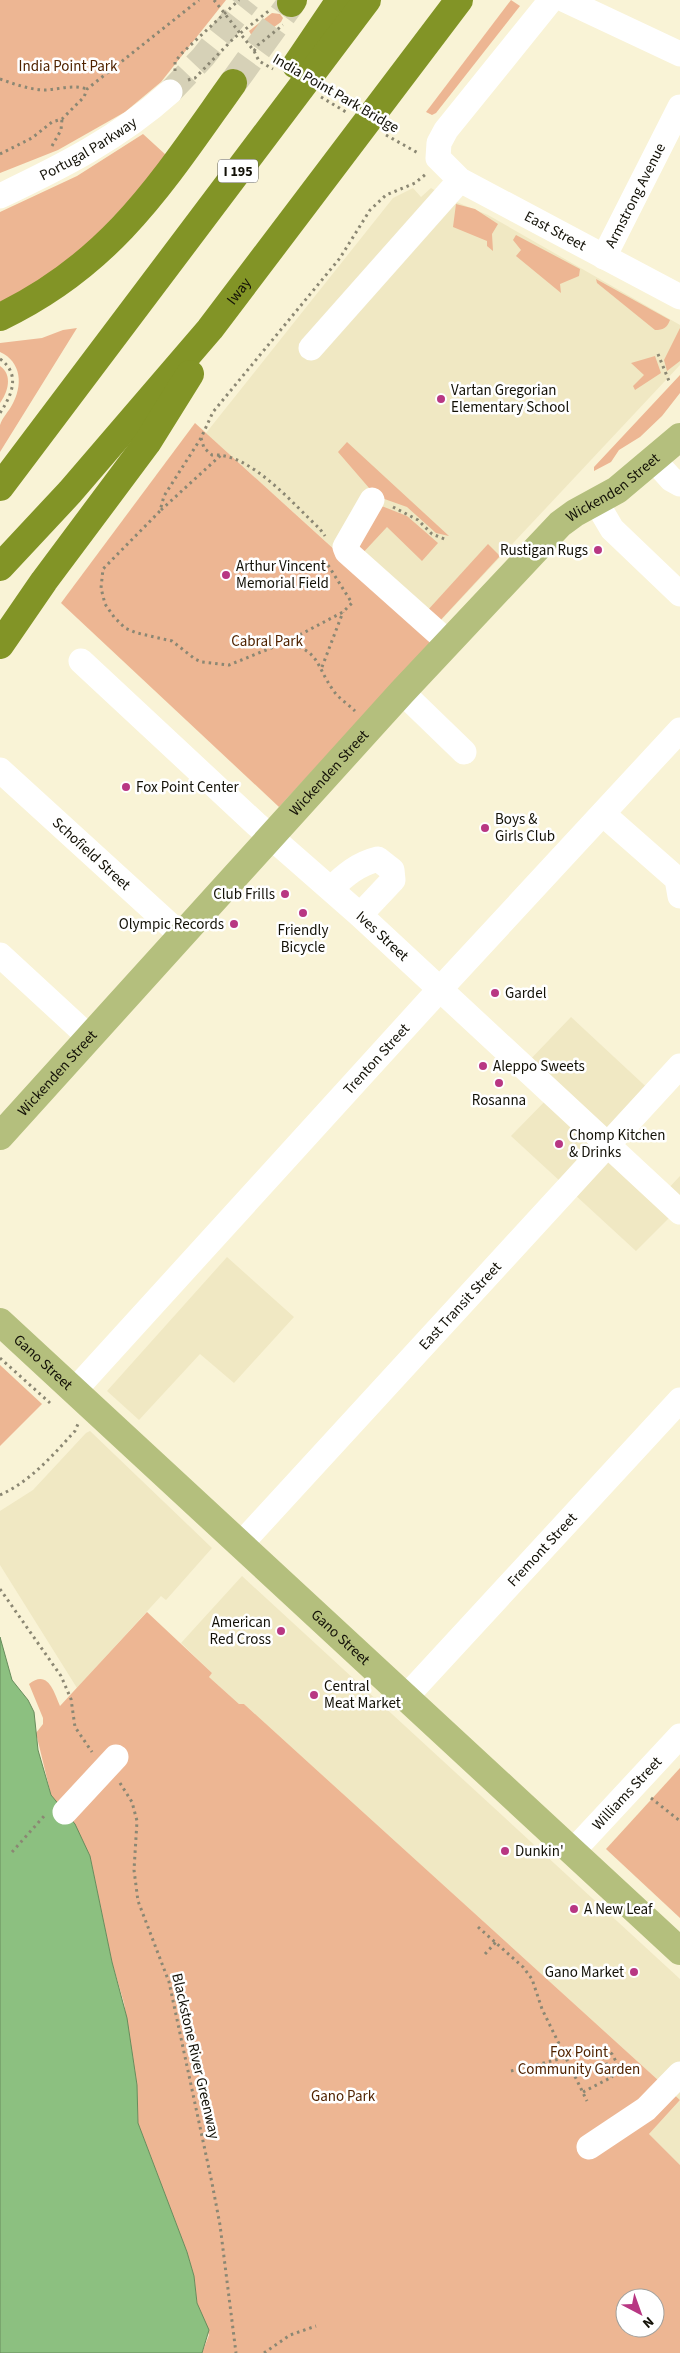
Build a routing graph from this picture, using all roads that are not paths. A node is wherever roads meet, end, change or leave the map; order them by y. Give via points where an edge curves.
1 (340, 0) edge
2 (367, 0) edge
3 (459, 0) edge
4 (551, 0) edge
5 (565, 0) edge
6 (680, 54) edge
7 (177, 82) tunnel mouth
8 (233, 83) tunnel mouth
9 (680, 107) edge
10 (460, 180) junction
11 (0, 196) edge
12 (604, 257) junction
13 (263, 259) junction
14 (680, 297) edge
15 (0, 317) edge
16 (109, 342) junction
17 (311, 348) dead end
18 (680, 437) edge
19 (654, 460) junction
20 (680, 484) edge
21 (0, 487) edge
22 (372, 500) road end
23 (596, 502) junction
24 (0, 567) edge
25 (680, 594) edge
26 (449, 643) junction
27 (0, 645) edge
28 (81, 661) dead end
29 (402, 692) junction
30 (680, 730) edge
31 (464, 752) dead end
32 (0, 770) edge
33 (603, 814) junction
34 (272, 837) junction
35 (331, 889) junction
36 (680, 896) edge
37 (360, 915) junction
38 (182, 936) junction
39 (0, 956) edge
40 (441, 989) junction
41 (89, 1037) junction
42 (680, 1066) edge
43 (0, 1136) edge
44 (607, 1145) junction
45 (680, 1212) edge
46 (0, 1322) edge
47 (74, 1391) junction
48 (680, 1400) edge
49 (240, 1545) junction
50 (405, 1698) junction
51 (680, 1736) edge
52 (109, 1764) road end
53 (56, 1812) road end
54 (573, 1851) junction
55 (680, 1951) edge
56 (680, 2074) edge
57 (589, 2147) dead end

1 - 16 highway
2 - 16 highway, I 195
3 - 13 highway, Iway
4 - 10 street, East Street via 446,130 432,164
5 - 6 street
7 - 11 street, Portugal Parkway via 136,121 97,147
8 - 15 highway via 148,202 116,236 58,285
9 - 12 street, Armstrong Avenue
10 - 12 street, East Street
10 - 17 street
12 - 14 street, East Street
13 - 24 highway, Iway via 153,396
13 - 27 highway via 147,443
16 - 21 highway, I 195
18 - 19 main road, Wickenden Street
19 - 20 street via 671,480
19 - 23 main road, Wickenden Street via 617,490
22 - 26 street via 346,547 347,552
23 - 25 street via 612,529
23 - 26 main road, Wickenden Street via 560,524
26 - 29 main road, Wickenden Street
28 - 34 street, Ives Street
29 - 31 street
29 - 34 main road, Wickenden Street
30 - 33 street, Trenton Street
32 - 38 street, Schofield Street
33 - 36 street via 677,879
33 - 40 street, Trenton Street
34 - 35 street, Ives Street
34 - 38 main road, Wickenden Street
35 - 37 street, Ives Street
35 - 37 street via 349,872 367,862 378,859 386,863 392,870 393,880
37 - 40 street, Ives Street
38 - 41 main road, Wickenden Street
39 - 41 street
40 - 44 street, Ives Street
40 - 47 street, Trenton Street
41 - 43 main road, Wickenden Street
42 - 44 street, East Transit Street
44 - 45 street, Ives Street
44 - 49 street, East Transit Street
46 - 47 main road, Gano Street
47 - 49 main road, Gano Street
48 - 50 street, Fremont Street
49 - 50 main road, Gano Street
50 - 54 main road, Gano Street
51 - 54 street, Williams Street
52 - 53 street
54 - 55 main road, Gano Street
56 - 57 street via 646,2109

